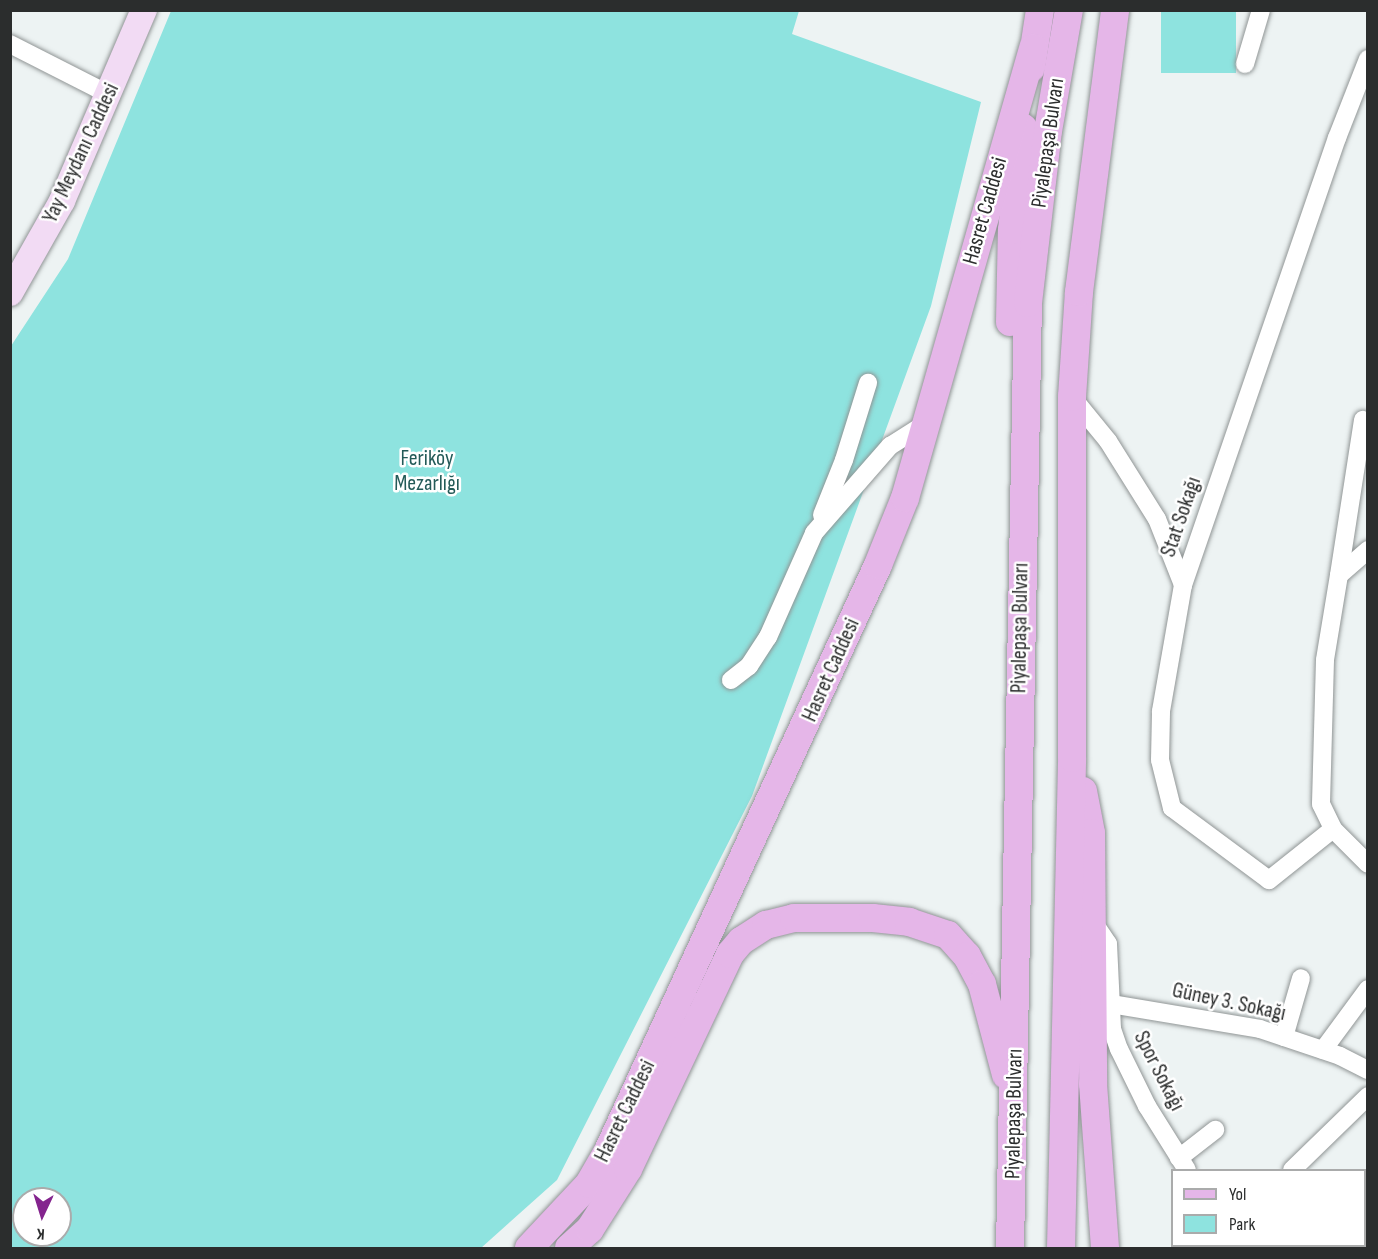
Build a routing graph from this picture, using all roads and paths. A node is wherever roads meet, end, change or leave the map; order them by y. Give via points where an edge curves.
1 (144, 10) edge
2 (1040, 10) edge
3 (1069, 10) edge
4 (1115, 10) edge
5 (1261, 10) edge
6 (10, 44) edge
7 (1033, 48) junction
8 (1368, 59) edge
9 (1245, 64) dead end
10 (108, 94) junction
11 (10, 292) edge
12 (868, 383) dead end
13 (1072, 397) junction
14 (1363, 420) dead end
15 (925, 424) junction
16 (814, 533) junction
17 (1368, 550) edge
18 (1021, 555) junction
19 (1339, 575) junction
20 (1183, 585) junction
21 (731, 680) dead end
22 (1072, 758) junction
23 (1333, 829) junction
24 (1368, 864) edge
25 (1092, 920) junction
26 (1302, 978) dead end
27 (1368, 989) edge
28 (1111, 1004) junction
29 (1284, 1037) junction
30 (1323, 1050) junction
31 (1368, 1070) edge
32 (1368, 1095) edge
33 (1014, 1108) junction
34 (1215, 1130) dead end
35 (1183, 1164) edge
36 (1293, 1169) edge
37 (529, 1248) edge
38 (569, 1248) edge
39 (1010, 1248) edge
40 (1061, 1248) edge
41 (1105, 1248) edge

1 - 10 street, Yay Meydanı Caddesi
2 - 7 main road
3 - 18 main road, Piyalepaşa Bulvarı via 1048,131 1028,303
4 - 13 main road via 1079,292
5 - 9 street
6 - 10 street
7 - 15 main road, Hasret Caddesi
7 - 18 main road via 1012,230 1011,436
8 - 20 street, Stat Sokağı via 1337,138
10 - 11 street, Yay Meydanı Caddesi via 62,201
12 - 16 street via 844,460
13 - 20 street via 1108,441 1157,519
13 - 22 main road
14 - 19 street
15 - 16 street via 890,446
15 - 37 main road, Hasret Caddesi via 905,498 878,565 608,1151 589,1184
16 - 21 street via 768,637 749,666
17 - 19 street
18 - 33 main road, Piyalepaşa Bulvarı
19 - 23 street via 1325,660 1321,804
20 - 23 street, Stat Sokağı via 1161,711 1160,760 1172,808 1269,880
22 - 25 main road via 1091,834
22 - 40 main road
23 - 24 street
25 - 28 street, Spor Sokağı via 1108,944
25 - 41 main road via 1093,1084
26 - 29 street
27 - 30 street
28 - 29 street, Güney 3. Sokağı via 1260,1029
28 - 35 street, Spor Sokağı via 1112,1029 1119,1049
29 - 30 street, Güney 3. Sokağı
30 - 31 street, Güney 3. Sokağı
32 - 36 street
33 - 38 main road, Hasret Caddesi via 982,984 967,956 948,935 909,922 873,918 794,918 766,925 741,941 730,954 628,1169 590,1228
33 - 39 main road, Piyalepaşa Bulvarı
34 - 35 street

